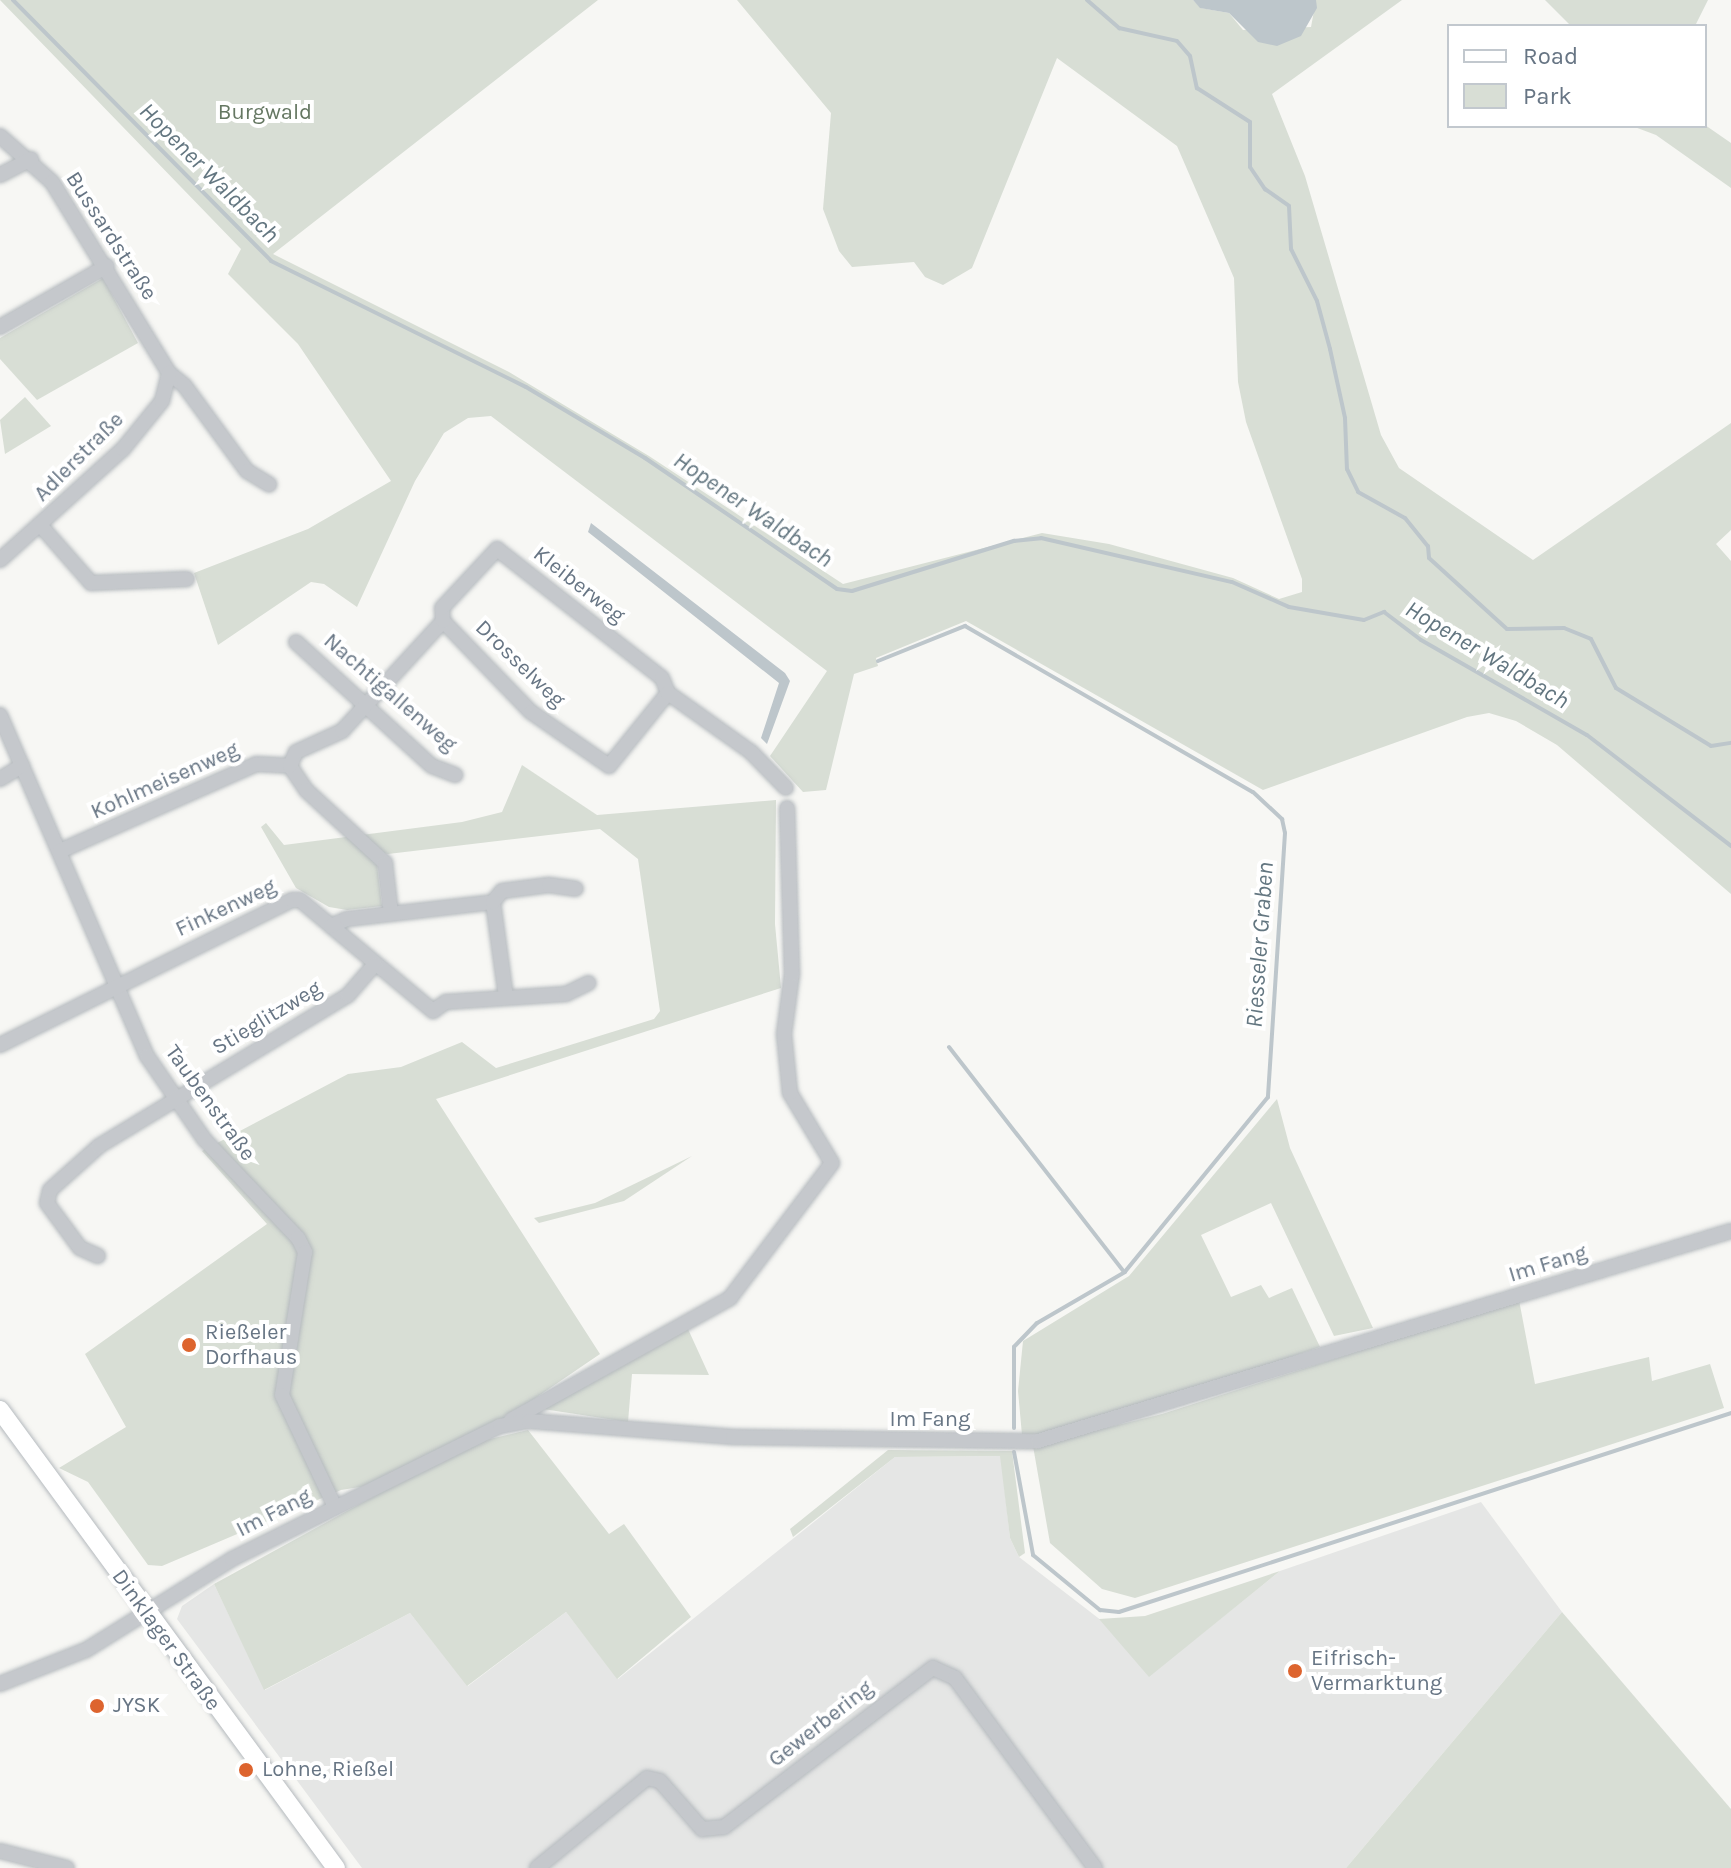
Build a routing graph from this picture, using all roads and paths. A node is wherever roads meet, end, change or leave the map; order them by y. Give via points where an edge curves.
1 (0, 136) edge
2 (31, 159) junction
3 (0, 175) edge
4 (107, 266) junction
5 (0, 327) edge
6 (169, 373) junction
7 (269, 484) dead end
8 (41, 526) junction
9 (0, 560) edge
10 (187, 579) dead end
11 (443, 621) junction
12 (296, 642) dead end
13 (668, 693) junction
14 (368, 703) junction
15 (0, 715) edge
16 (22, 766) junction
17 (290, 766) junction
18 (455, 775) dead end
19 (0, 779) edge
20 (786, 788) dead end
21 (787, 808) dead end
22 (60, 851) junction
23 (576, 889) dead end
24 (493, 902) junction
25 (391, 914) junction
26 (331, 926) junction
27 (375, 964) junction
28 (589, 983) dead end
29 (117, 987) junction
30 (506, 997) junction
31 (0, 1045) edge
32 (175, 1101) junction
33 (1731, 1231) edge
34 (98, 1256) dead end
35 (0, 1410) edge
36 (500, 1426) junction
37 (335, 1507) junction
38 (146, 1613) junction
39 (0, 1684) edge
40 (0, 1851) edge
41 (67, 1868) edge
42 (336, 1868) edge
43 (537, 1868) edge
44 (1095, 1868) edge

1 - 2 street, Bussardstraße
2 - 3 street
2 - 4 street, Bussardstraße via 72,209
4 - 5 street
4 - 6 street, Bussardstraße
6 - 7 street, Bussardstraße via 184,385 247,471
6 - 8 street, Adlerstraße via 162,401 139,431
8 - 9 street, Adlerstraße
8 - 10 street via 91,583
11 - 13 street, Drosselweg via 531,712 609,766
11 - 13 street, Kleiberweg via 442,608 497,549 662,678
11 - 14 street, Kleiberweg
12 - 14 street, Nachtigallenweg
13 - 20 street, Kleiberweg via 751,752
14 - 17 street via 342,731 296,752
14 - 18 street, Nachtigallenweg via 432,766
15 - 16 street, Taubenstraße
16 - 19 street
16 - 22 street, Taubenstraße
17 - 22 street, Kohlmeisenweg via 256,764
17 - 25 street via 306,790 385,863
21 - 36 street via 792,974 784,1034 790,1093 832,1163 730,1298
22 - 29 street, Taubenstraße
23 - 24 street via 549,885 502,891
24 - 25 street
24 - 30 street
25 - 26 street
26 - 27 street
26 - 29 street, Finkenweg via 300,900 292,900
27 - 30 street via 433,1011 446,1002
27 - 32 street, Stieglitzweg via 348,995
28 - 30 street via 566,994
29 - 31 street
29 - 32 street, Taubenstraße via 147,1056
32 - 34 street, Stieglitzweg via 99,1146 47,1195 80,1248
32 - 37 street, Taubenstraße via 305,1252 282,1395
33 - 36 street, Im Fang via 1038,1441 733,1437 529,1421
35 - 38 main road, Dinklager Straße
36 - 37 street, Im Fang
37 - 38 street, Im Fang via 181,1587
38 - 39 street, Im Fang via 86,1650
38 - 42 main road, Dinklager Straße
40 - 41 street
43 - 44 street, Gewerbering via 647,1778 660,1781 702,1829 724,1827 933,1668 955,1678

